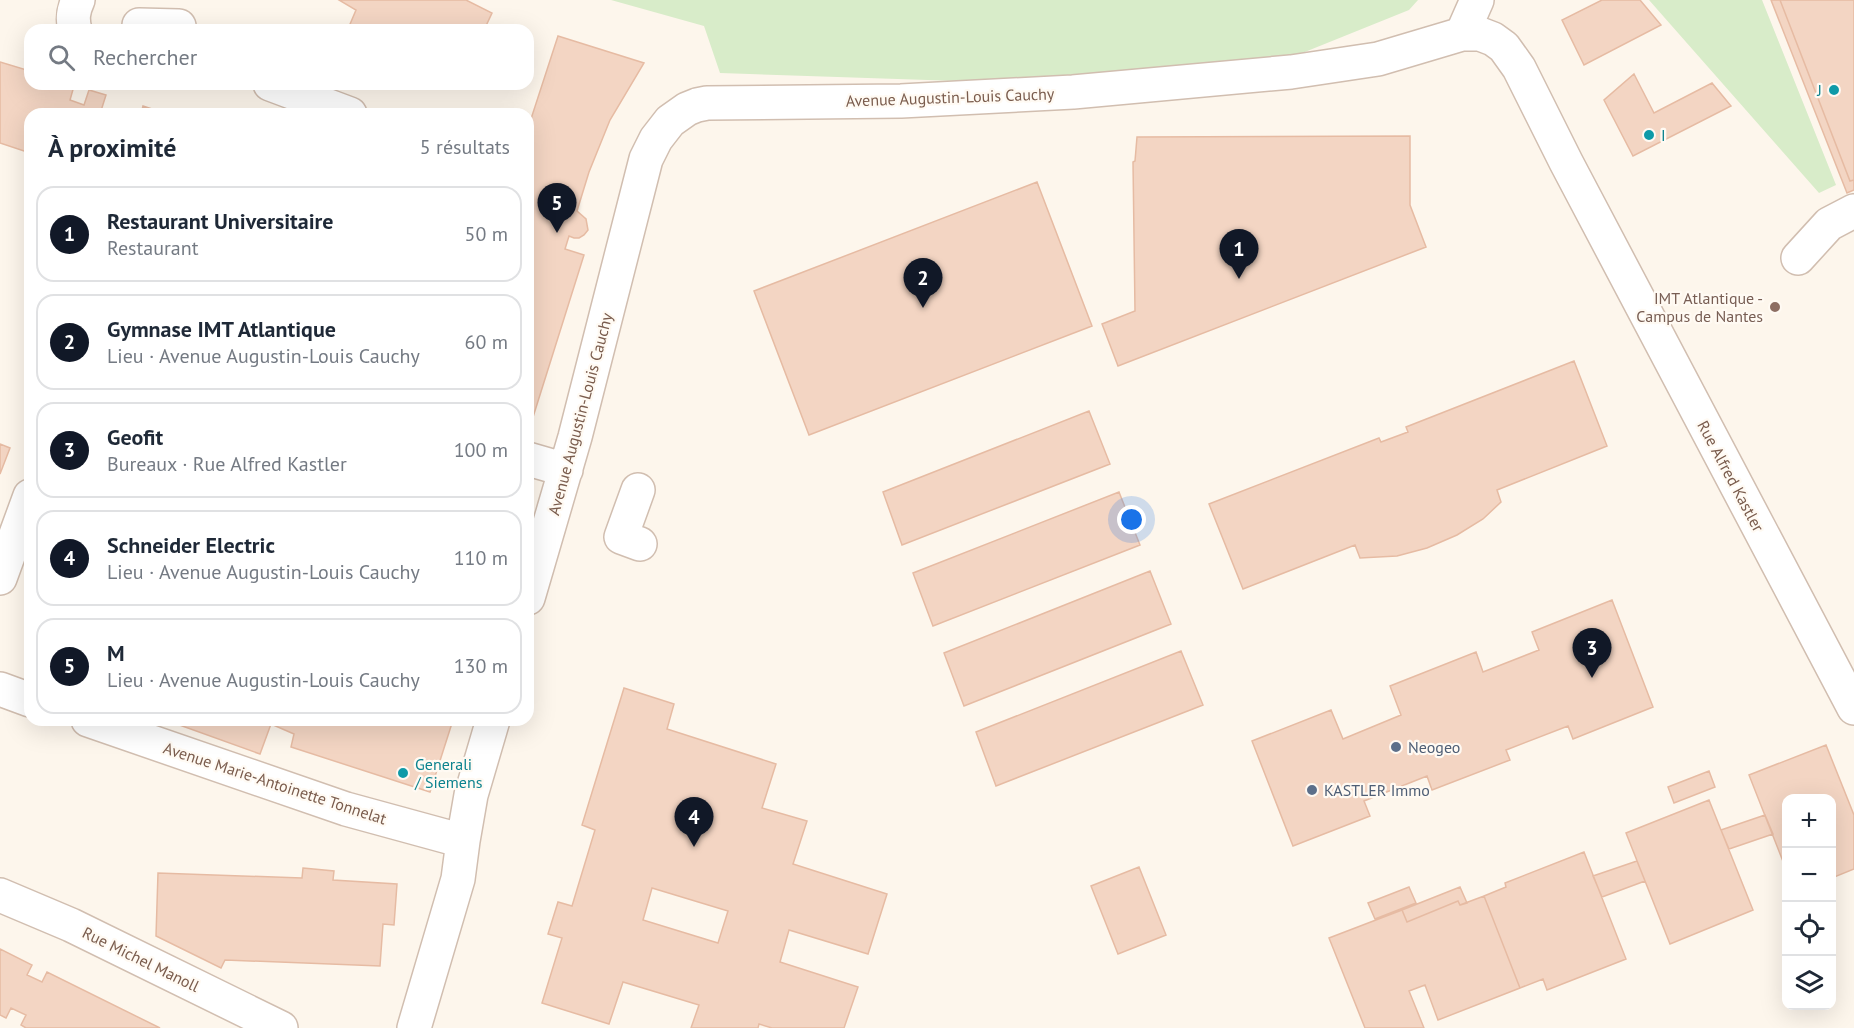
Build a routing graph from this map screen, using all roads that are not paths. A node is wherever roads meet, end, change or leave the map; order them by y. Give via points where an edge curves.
1 (78, 0) edge
2 (1477, 0) edge
3 (136, 18) edge
4 (182, 19) edge
5 (74, 24) edge
6 (1462, 34) junction
7 (286, 90) edge
8 (334, 108) edge
9 (1854, 212) edge
10 (1608, 243) joint
11 (1798, 258) dead end
12 (534, 461) edge
13 (566, 470) junction
14 (638, 490) dead end
15 (24, 512) edge
16 (640, 544) dead end
17 (534, 574) edge
18 (0, 578) edge
19 (0, 689) edge
20 (1851, 696) edge
21 (24, 698) edge
22 (105, 726) edge
23 (491, 726) edge
24 (463, 841) junction
25 (0, 894) edge
26 (281, 1028) edge
27 (414, 1028) edge

1 - 5 street
2 - 6 street
3 - 4 street
6 - 10 street, Avenue Augustin-Louis Cauchy via 1493,39 1513,57
6 - 13 street, Avenue Augustin-Louis Cauchy via 1377,58 1280,73 1072,92 901,101 697,105 670,121 645,159
7 - 8 street
9 - 11 street via 1829,224
10 - 20 street, Rue Alfred Kastler
12 - 13 street
13 - 17 street, Avenue Augustin-Louis Cauchy
14 - 16 street via 621,537
15 - 18 street
19 - 21 street
22 - 24 street, Avenue Marie-Antoinette Tonnelat via 346,809
23 - 24 street via 471,795
24 - 27 street via 458,879
25 - 26 street, Rue Michel Manoll

